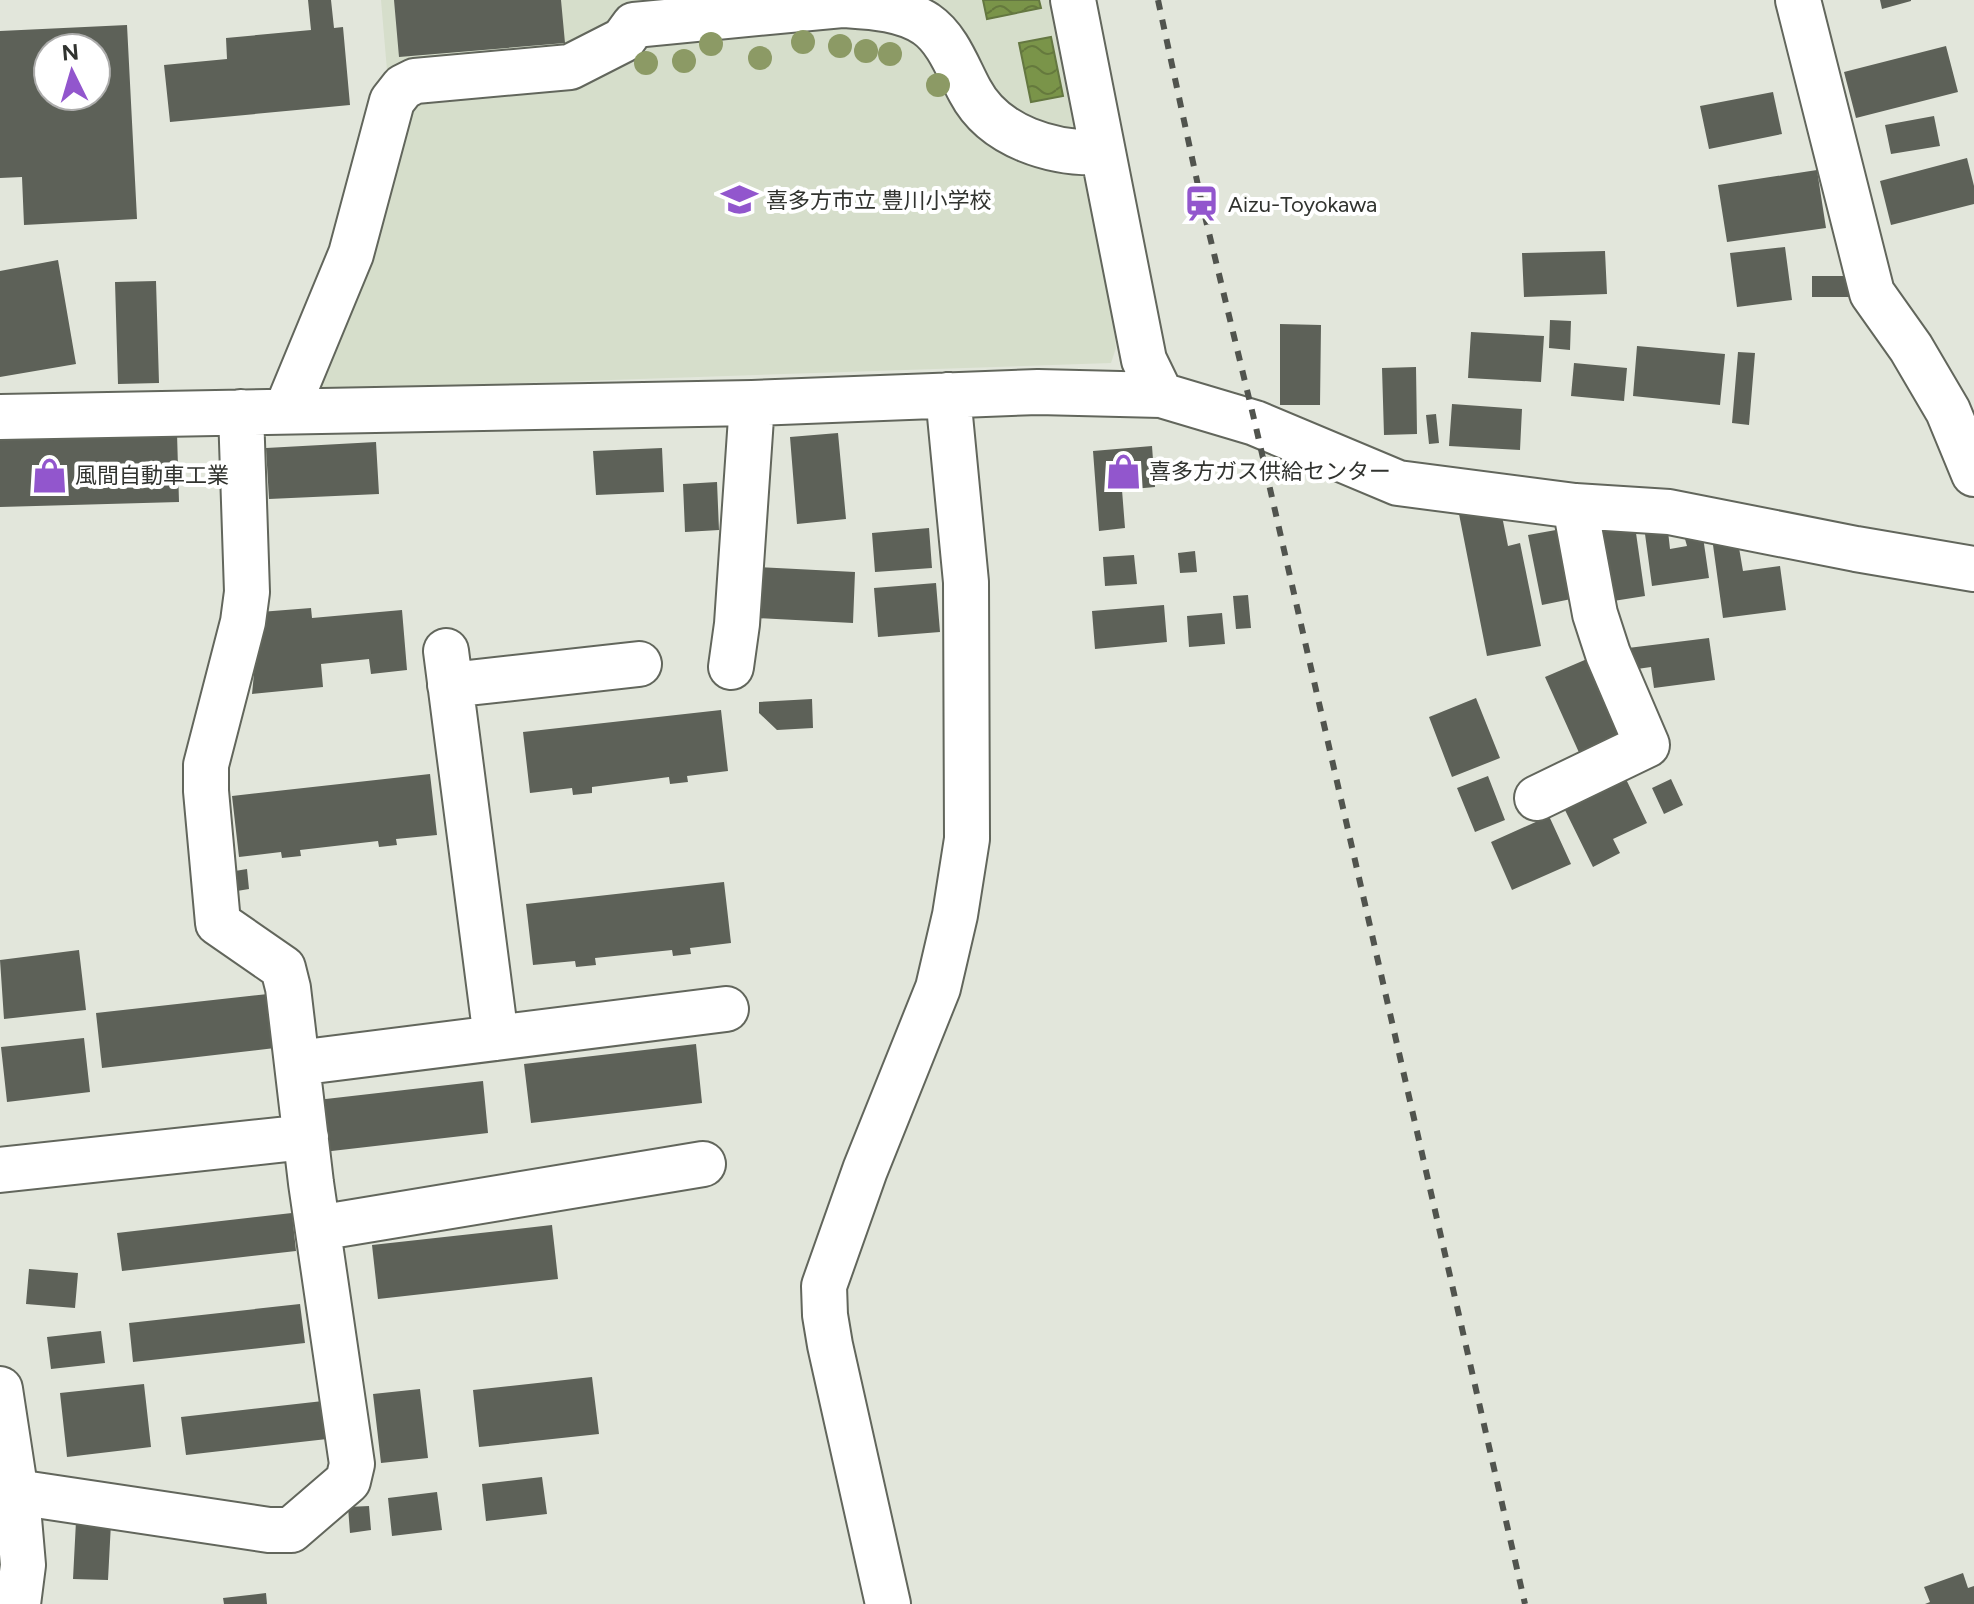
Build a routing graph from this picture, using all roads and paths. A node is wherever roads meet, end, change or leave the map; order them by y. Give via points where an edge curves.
1 (1073, 0) edge
2 (1798, 0) edge
3 (1103, 152) junction
4 (948, 395) junction
5 (1161, 395) junction
6 (752, 403) junction
7 (286, 411) junction
8 (241, 412) junction
9 (0, 417) edge
10 (1974, 474) edge
11 (1575, 506) junction
12 (1974, 569) edge
13 (639, 664) dead end
14 (731, 667) dead end
15 (1537, 798) dead end
16 (726, 1009) dead end
17 (496, 1038) junction
18 (297, 1063) junction
19 (306, 1137) junction
20 (703, 1164) dead end
21 (0, 1170) edge
22 (318, 1228) junction
23 (0, 1389) edge
24 (16, 1492) junction
25 (18, 1604) edge
26 (888, 1604) edge

1 - 3 street
2 - 10 street via 1872,293 1948,411
3 - 5 street via 1144,360
3 - 7 street via 1075,154 1040,146 1013,132 984,112 949,50 927,25 870,7 842,5 634,25 623,40 570,67 415,81 392,101 351,254
4 - 5 street
4 - 6 street
4 - 26 street via 966,582 967,839 938,988 824,1286 830,1345
5 - 11 street via 1255,423 1398,483
6 - 7 street
6 - 14 street
7 - 8 street
8 - 9 street
8 - 18 street via 247,592 210,748 206,791 218,923 283,968
11 - 12 street via 1669,512
11 - 15 street via 1595,614 1647,745
13 - 17 street via 448,668
16 - 17 street
17 - 18 street
18 - 19 street
19 - 21 street
19 - 22 street
20 - 22 street
22 - 24 street via 350,1439 348,1481 291,1530
23 - 24 street
24 - 25 street via 23,1565

